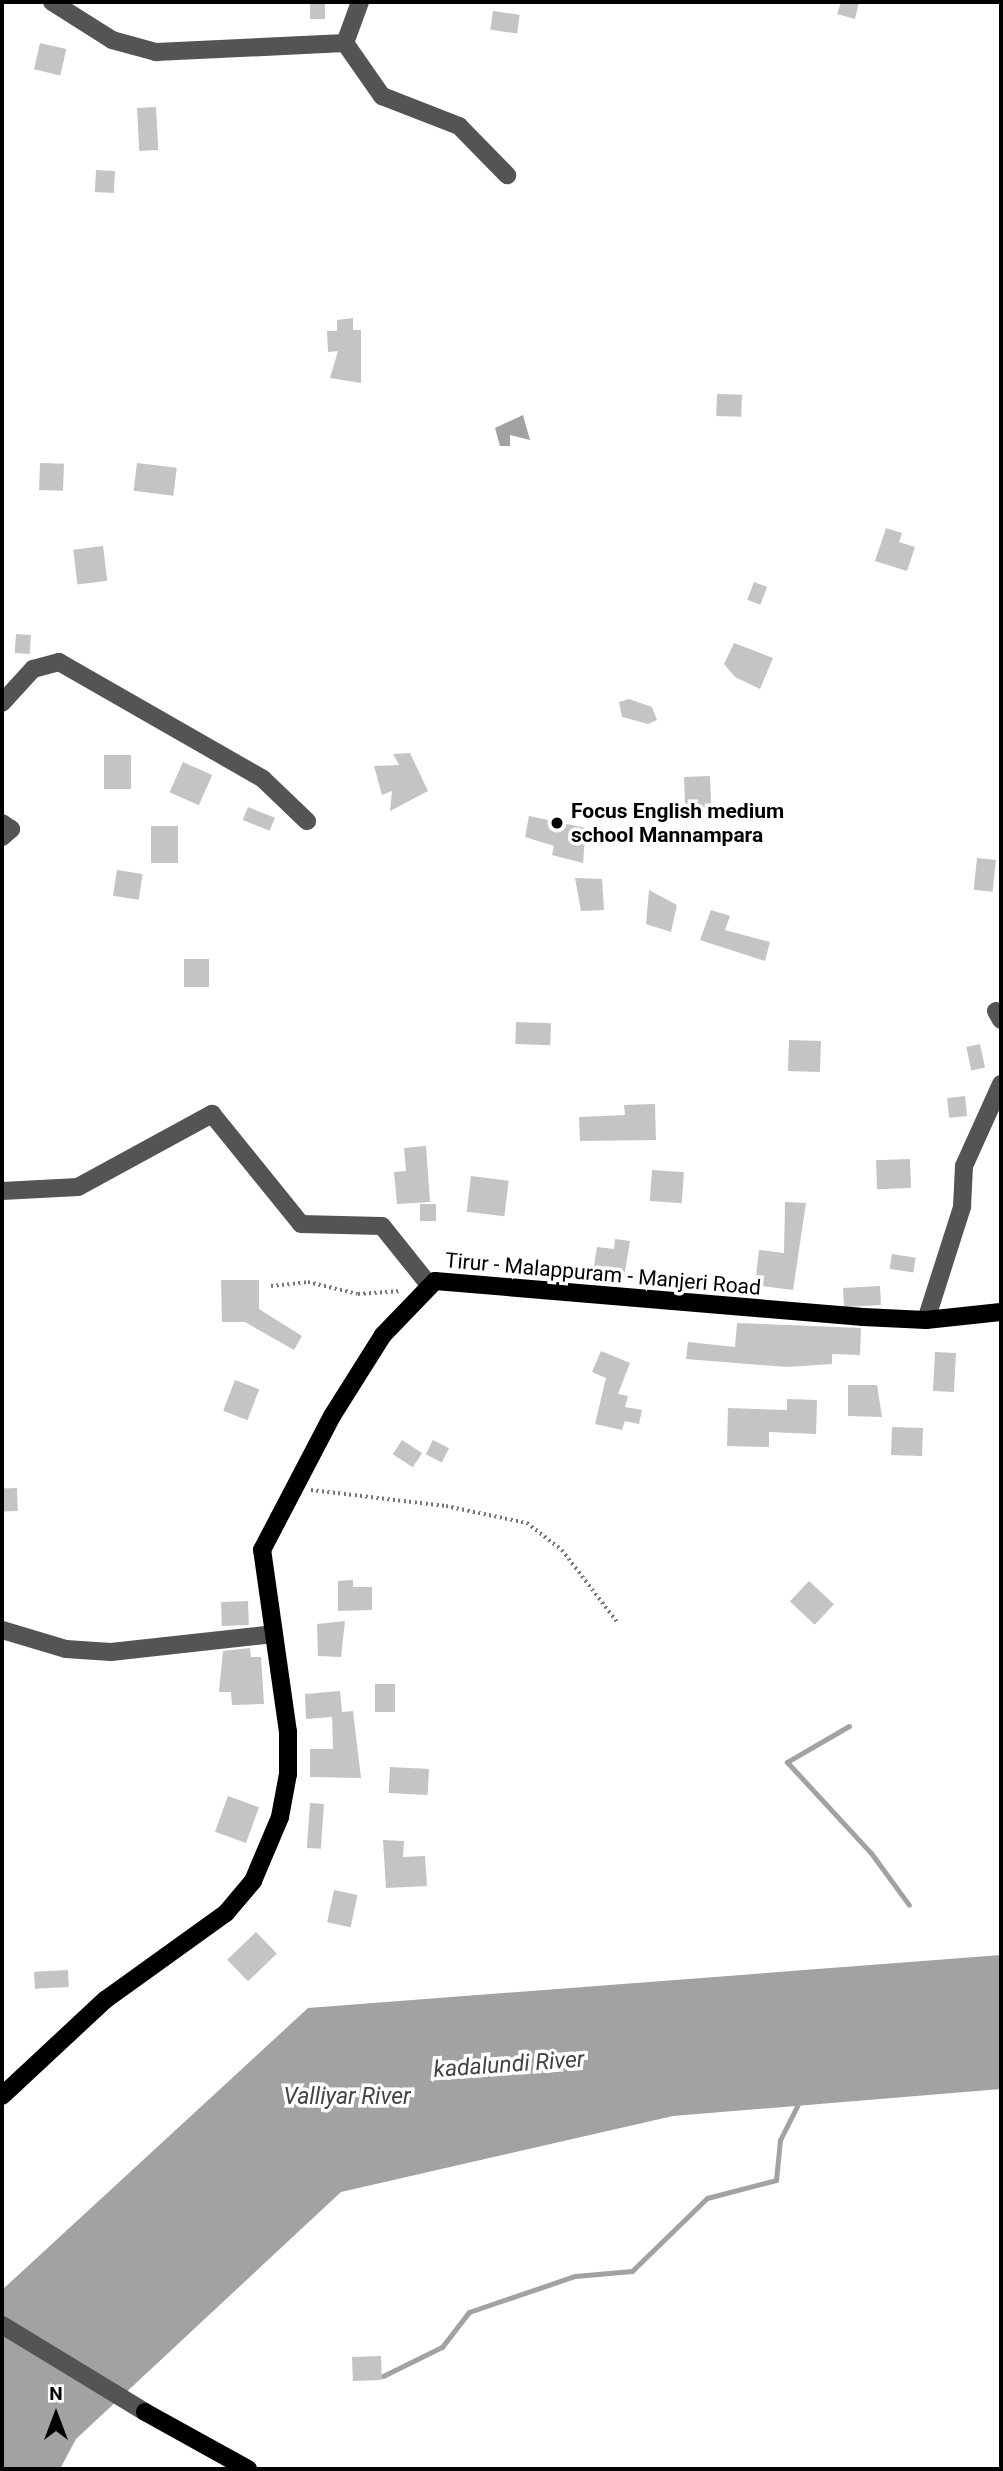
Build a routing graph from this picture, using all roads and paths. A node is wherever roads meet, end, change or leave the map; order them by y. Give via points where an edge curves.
1 (52, 2) edge
2 (360, 2) edge
3 (345, 43) junction
4 (507, 175) dead end
5 (2, 703) edge
6 (307, 821) dead end
7 (2, 823) edge
8 (2, 837) edge
9 (1001, 1084) edge
10 (2, 1191) edge
11 (271, 1286) dead end
12 (430, 1286) junction
13 (1001, 1312) edge
14 (926, 1320) junction
15 (296, 1486) junction
16 (618, 1623) dead end
17 (2, 1630) edge
18 (274, 1634) junction
19 (2, 2096) edge
20 (2, 2325) edge
21 (145, 2412) joint
22 (248, 2469) edge

1 - 3 street via 135,50
2 - 3 street
3 - 4 street via 383,96 459,126
5 - 6 street via 33,669 59,662 263,779
7 - 8 street via 11,829
9 - 14 street via 967,1156 962,1207
10 - 12 street via 78,1187 212,1114 301,1224 382,1226
11 - 12 path via 308,1282 376,1294
12 - 14 main road, Tirur - Malappuram - Manjeri Road via 435,1281
12 - 15 main road, Tirur - Malappuram - Manjeri Road via 383,1335
13 - 14 main road, Tirur - Malappuram - Manjeri Road
15 - 16 path via 332,1497 446,1506 527,1523 562,1550
15 - 18 main road, Tirur - Malappuram - Manjeri Road via 262,1550
17 - 18 street via 66,1649 111,1653
18 - 19 main road, Tirur - Malappuram - Manjeri Road via 288,1774 280,1817 253,1881 226,1913 105,2000
20 - 21 street
21 - 22 main road

